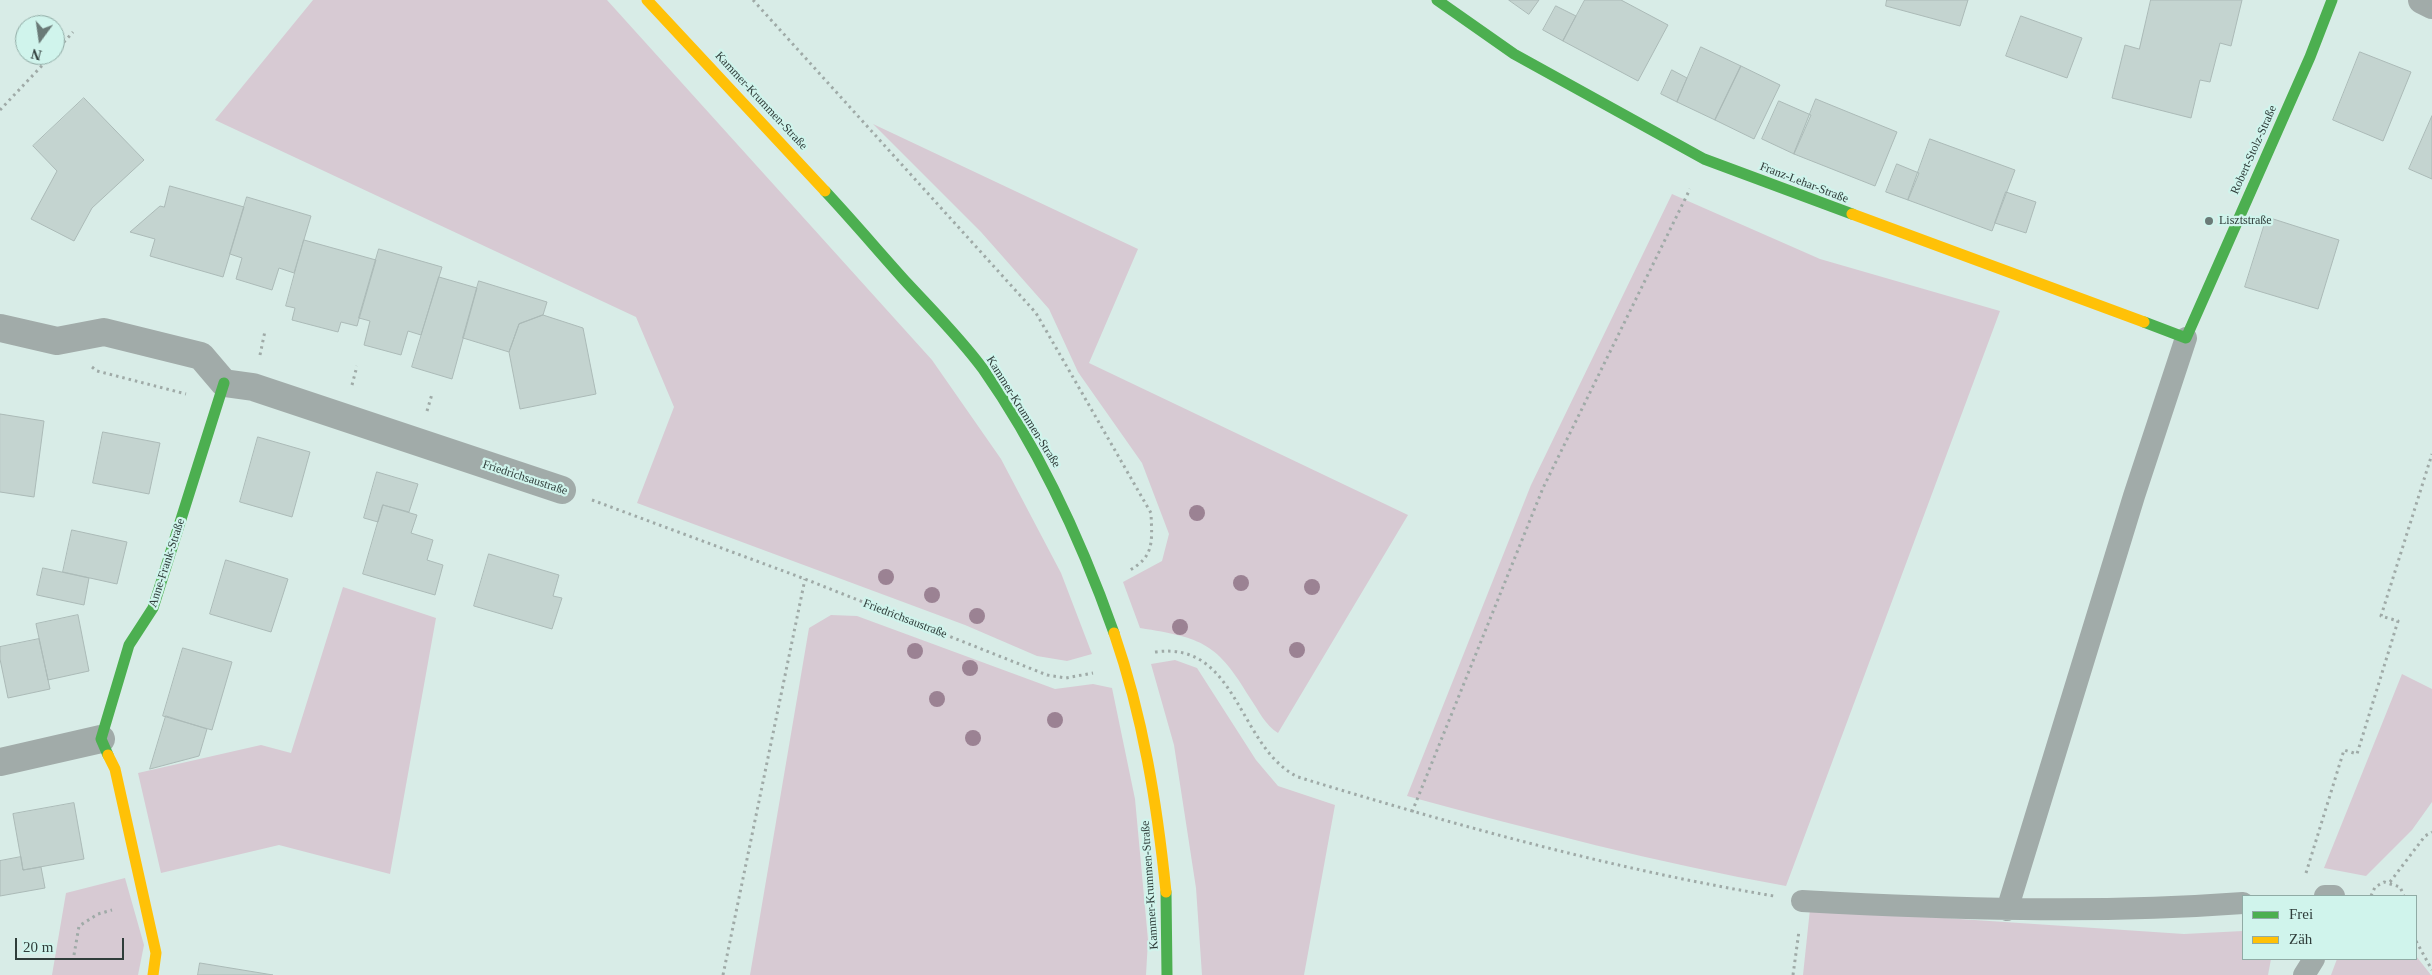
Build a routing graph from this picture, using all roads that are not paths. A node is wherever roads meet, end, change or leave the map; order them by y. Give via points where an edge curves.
1 (647, 0) edge
2 (1437, 0) edge
3 (2332, 0) edge
4 (2422, 0) edge
5 (2432, 5) edge
6 (0, 328) edge
7 (2186, 338) junction
8 (221, 392) junction
9 (562, 490) road end
10 (102, 738) junction
11 (0, 762) edge
12 (1802, 902) road end
13 (2242, 903) edge
14 (2007, 910) junction
15 (2313, 960) edge
16 (153, 975) edge
17 (1167, 975) edge
18 (2304, 975) edge

1 - 17 street, Kammer-Krummen-Straße via 845,212 982,368 1041,463 1100,586 1124,662 1153,778 1163,845 1169,936
2 - 7 street, Franz-Lehar-Straße via 1514,54 1704,159
3 - 7 street, Robert-Stolz-Straße
4 - 5 street
6 - 8 street via 57,341 104,332 201,356
7 - 14 lane
8 - 9 street, Friedrichsaustraße via 253,387
8 - 10 street, Anne-Frank-Straße via 153,608 129,645
10 - 11 street
10 - 16 street via 115,769 156,953
12 - 14 lane
13 - 14 lane via 2170,908
15 - 18 lane

